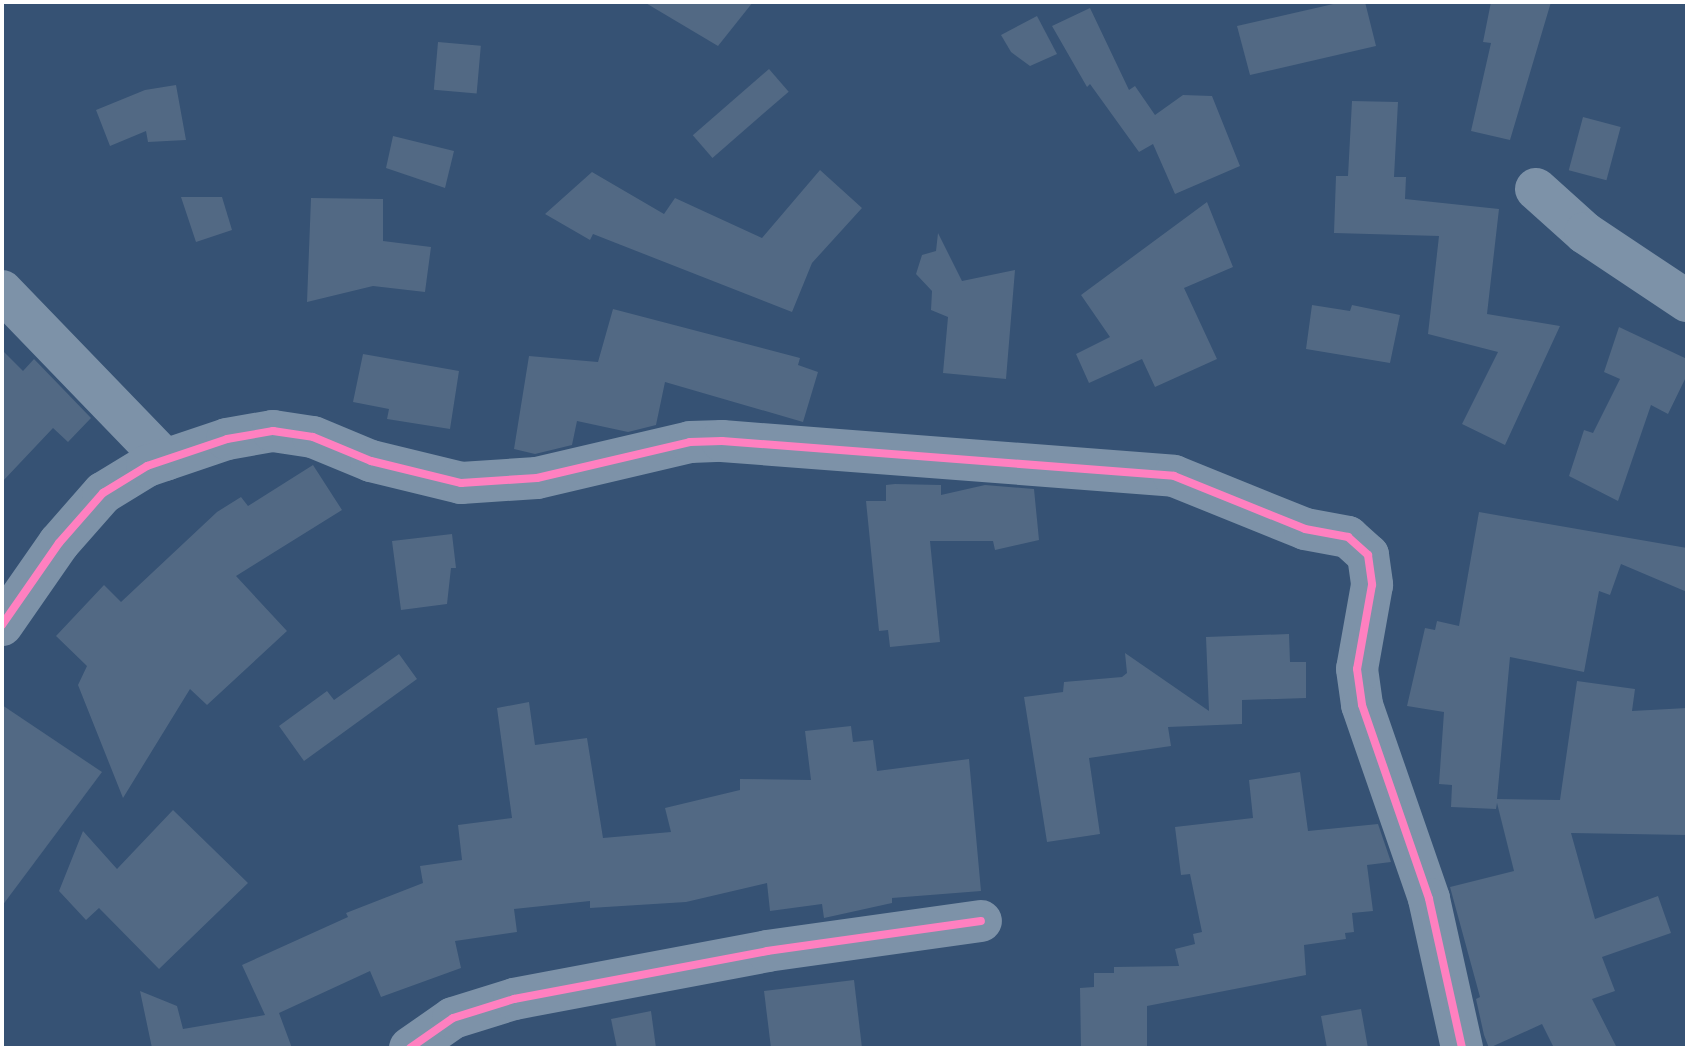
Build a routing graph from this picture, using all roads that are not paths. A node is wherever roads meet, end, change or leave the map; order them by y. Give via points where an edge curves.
1 (1536, 189) dead end
2 (2, 291) edge
3 (1687, 301) edge
4 (165, 460) junction
5 (2, 625) edge
6 (981, 921) dead end
7 (410, 1048) edge
8 (1462, 1048) edge

1 - 3 street via 1585,233
2 - 4 street
4 - 5 street via 103,493 81,515
4 - 8 street via 227,439 273,431 313,437 408,472 499,484 690,442 722,441 1174,476 1305,529 1348,537 1360,544 1372,568 1357,669 1362,705 1429,899
6 - 7 street via 767,951 528,996 453,1018

